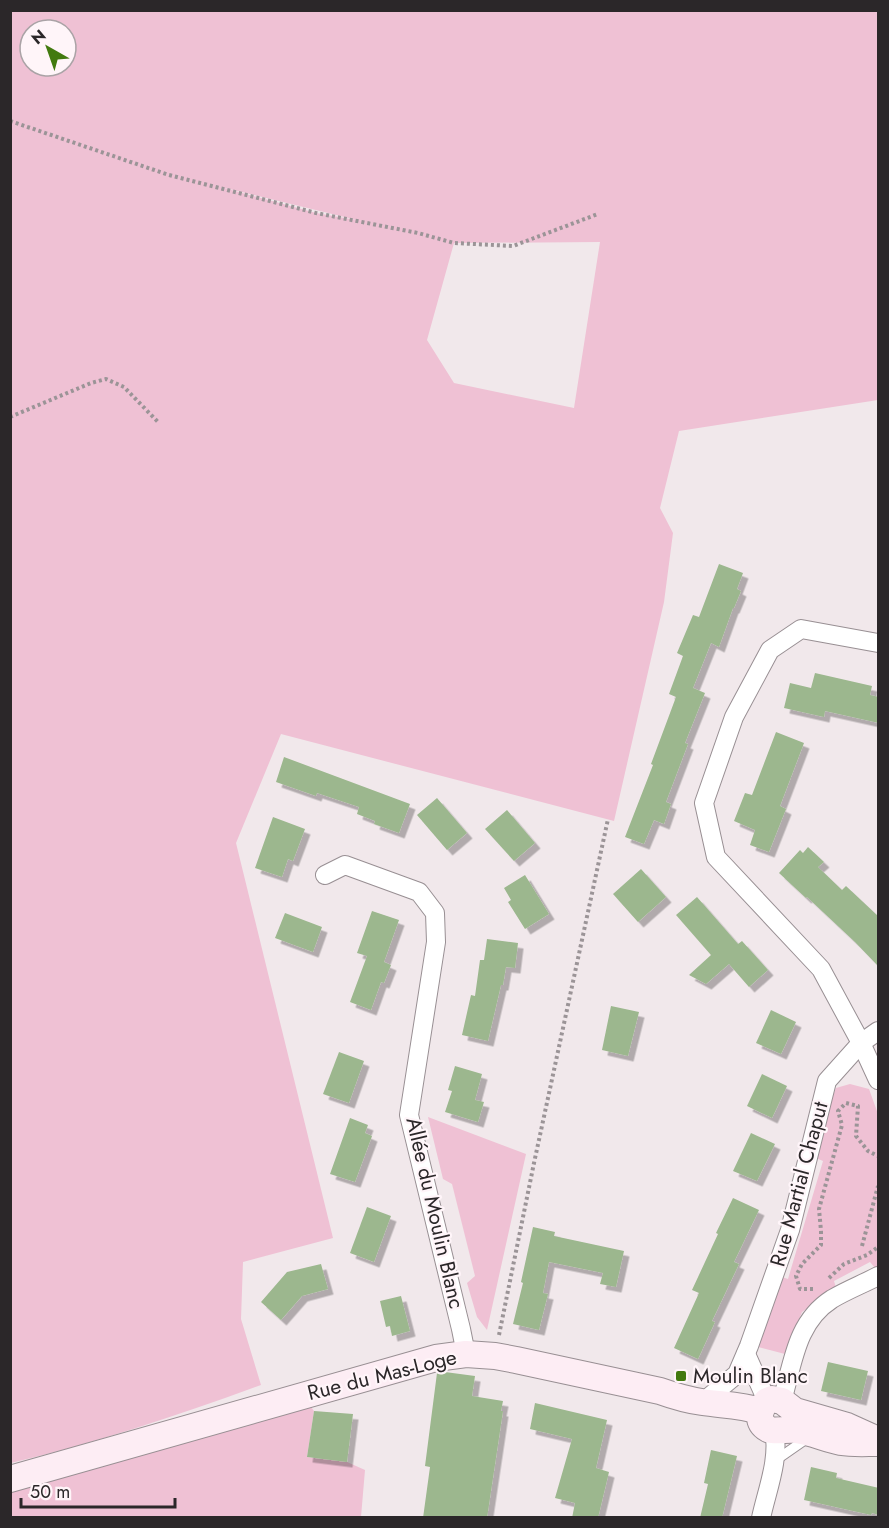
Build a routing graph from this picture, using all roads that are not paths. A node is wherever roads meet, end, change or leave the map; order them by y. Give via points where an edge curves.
1 (879, 643) edge
2 (325, 875) dead end
3 (879, 1031) edge
4 (861, 1043) junction
5 (879, 1080) edge
6 (879, 1276) edge
7 (466, 1354) junction
8 (746, 1354) junction
9 (703, 1402) junction
10 (775, 1413) junction
11 (813, 1434) junction
12 (879, 1442) edge
13 (774, 1462) junction
14 (10, 1479) edge
15 (761, 1518) edge

1 - 4 street via 801,629 770,650 734,717 704,803 716,857 821,969
2 - 7 street, Allée du Moulin Blanc via 345,865 419,892 435,913 436,942 409,1115
3 - 4 street, Rue Martial Chaput
4 - 5 street
4 - 8 street, Rue Martial Chaput via 827,1081 790,1230
6 - 10 street via 831,1300 813,1316 802,1332
7 - 9 main road, Rue du Mas-Loge via 495,1356
7 - 14 main road, Rue du Mas-Loge via 436,1358
8 - 9 street, Rue Martial Chaput via 737,1374
8 - 10 street
9 - 10 main road, Rue du Mas-Loge
10 - 11 main road, Rue du Mas-Loge via 797,1430
10 - 12 main road, Rue du Mas-Loge via 805,1415 848,1426
10 - 13 street
11 - 12 main road, Rue du Mas-Loge via 842,1442
11 - 13 lane
13 - 15 street

